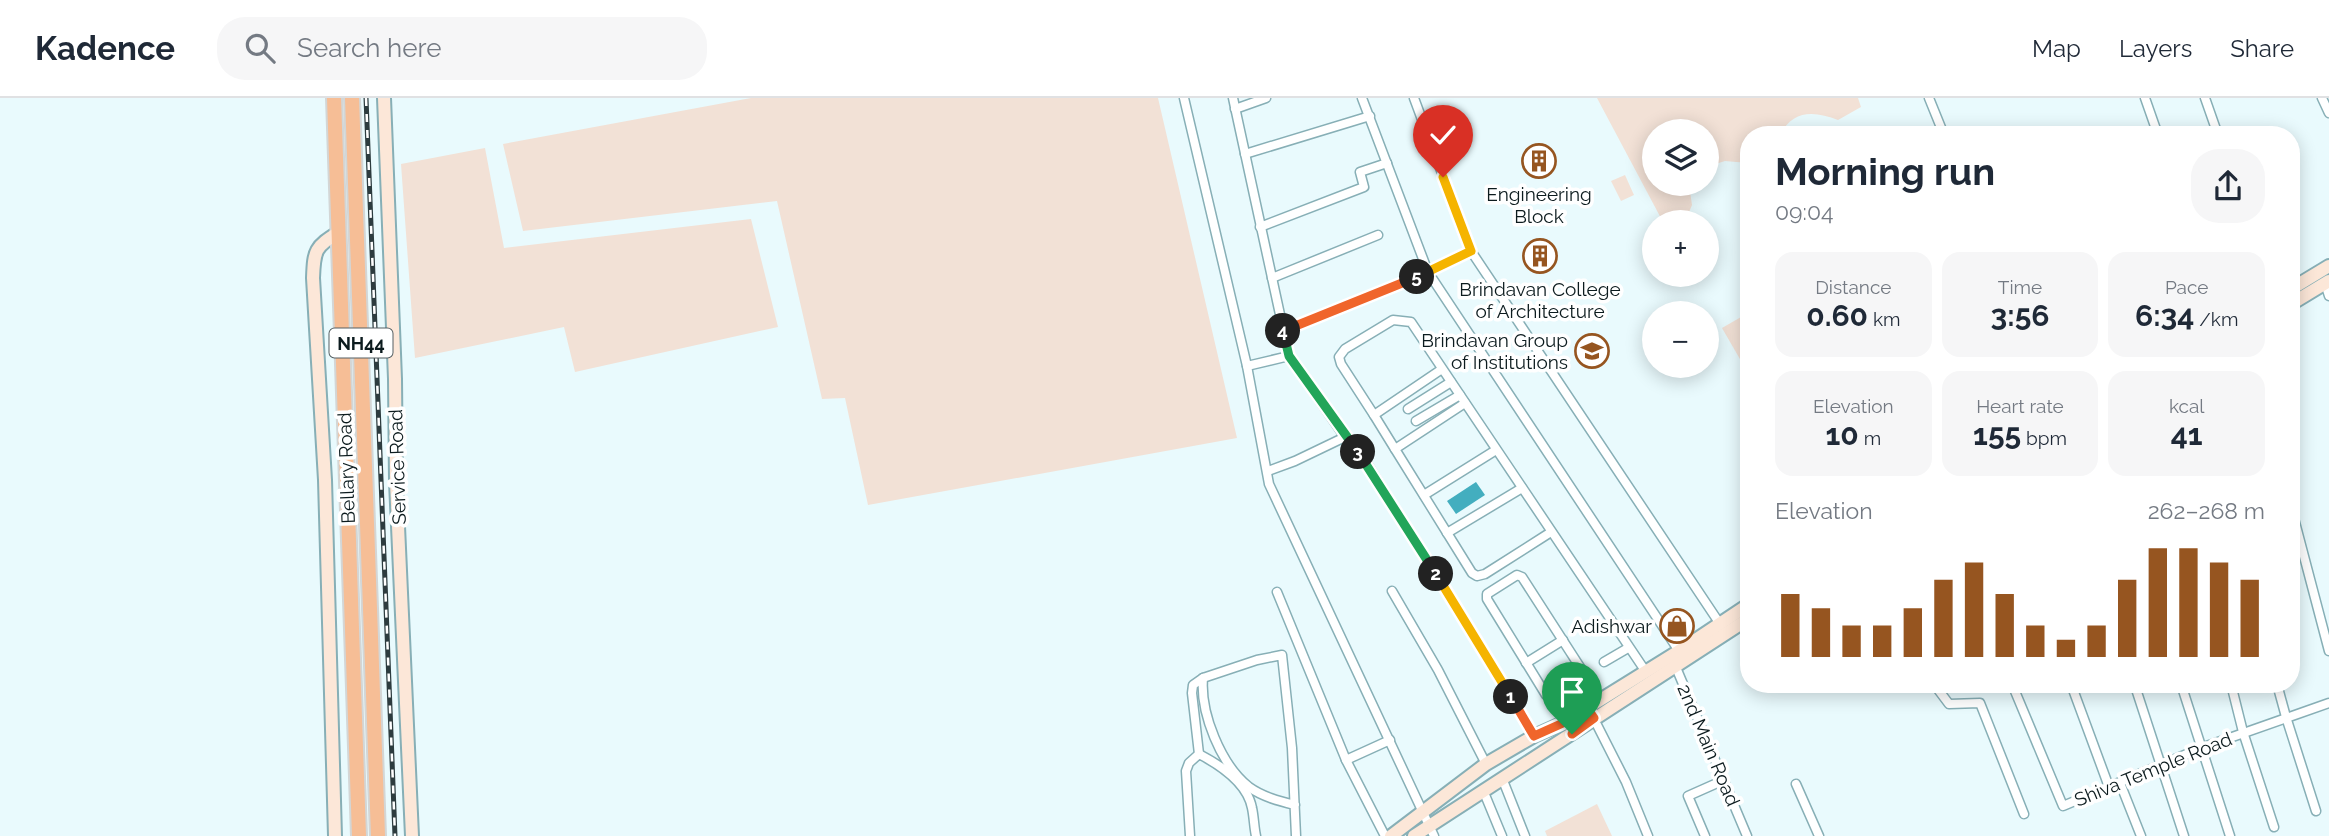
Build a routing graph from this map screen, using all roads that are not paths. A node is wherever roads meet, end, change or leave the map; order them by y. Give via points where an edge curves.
1 (334, 98) edge
2 (352, 98) edge
3 (384, 98) edge
4 (1184, 98) edge
5 (1233, 98) edge
6 (1266, 98) edge
7 (1362, 98) edge
8 (1414, 98) edge
9 (1929, 98) edge
10 (2145, 98) edge
11 (2205, 98) edge
12 (2322, 98) edge
13 (1235, 109) junction
14 (2329, 113) edge
15 (1370, 116) junction
16 (1940, 126) edge
17 (2155, 126) edge
18 (2215, 126) edge
19 (1245, 154) junction
20 (1387, 163) junction
21 (1261, 227) junction
22 (339, 232) junction
23 (1378, 235) dead end
24 (1471, 251) junction
25 (2329, 266) edge
26 (1428, 272) junction
27 (1272, 278) junction
28 (2300, 284) edge
29 (2328, 287) edge
30 (2300, 300) edge
31 (1283, 331) junction
32 (1289, 356) junction
33 (1247, 366) junction
34 (1443, 369) junction
35 (1451, 382) junction
36 (1462, 399) junction
37 (1408, 409) dead end
38 (1374, 415) junction
39 (1416, 421) dead end
40 (1345, 437) junction
41 (1395, 449) junction
42 (1496, 450) junction
43 (1268, 471) junction
44 (1522, 488) junction
45 (1424, 495) junction
46 (1551, 532) junction
47 (1447, 533) junction
48 (2300, 541) edge
49 (1392, 591) dead end
50 (1277, 592) dead end
51 (1740, 610) edge
52 (1720, 624) junction
53 (1740, 624) edge
54 (1563, 640) junction
55 (1628, 648) junction
56 (1679, 651) junction
57 (2329, 651) edge
58 (1604, 662) dead end
59 (1526, 663) junction
60 (1671, 663) junction
61 (1646, 672) junction
62 (1203, 678) junction
63 (1587, 678) junction
64 (1941, 693) edge
65 (2016, 693) edge
66 (2074, 693) edge
67 (2137, 693) edge
68 (2184, 693) edge
69 (2233, 693) edge
70 (2279, 693) edge
71 (1601, 700) junction
72 (2329, 703) edge
73 (1590, 713) junction
74 (2286, 717) junction
75 (2244, 732) junction
76 (1534, 736) junction
77 (1390, 740) junction
78 (2202, 748) junction
79 (1199, 754) junction
80 (1346, 760) junction
81 (1486, 764) junction
82 (2161, 766) junction
83 (1502, 778) junction
84 (1724, 780) junction
85 (2120, 783) junction
86 (1796, 784) dead end
87 (2109, 787) junction
88 (1483, 790) junction
89 (1295, 805) junction
90 (2316, 811) dead end
91 (1424, 812) junction
92 (2024, 814) dead end
93 (2274, 827) dead end
94 (1432, 830) edge
95 (335, 836) edge
96 (359, 836) edge
97 (378, 836) edge
98 (412, 836) edge
99 (1190, 836) edge
100 (1256, 836) edge
101 (1296, 836) edge
102 (1388, 836) edge
103 (1414, 836) edge
104 (1502, 836) edge
105 (1525, 836) edge
106 (1648, 836) edge
107 (1705, 836) edge
108 (1747, 836) edge
109 (1819, 836) edge
110 (2141, 836) edge
111 (2184, 836) edge
112 (2230, 836) edge

1 - 22 highway, Bellary Road / NH44
2 - 97 highway, Bellary Road / NH44
3 - 98 main road, Service Road
4 - 33 street
5 - 13 street
6 - 13 street
7 - 15 street
8 - 24 street
9 - 16 street
10 - 17 street
11 - 18 street
12 - 14 street
13 - 19 street
15 - 19 street
15 - 20 street
19 - 21 street
20 - 21 street via 1360,172 1364,187
20 - 26 street
21 - 27 street
22 - 95 main road via 314,251 313,278 325,480
22 - 96 highway, Bellary Road / NH44
23 - 27 street
24 - 26 street
24 - 52 street
25 - 28 main road
26 - 31 street
26 - 56 street
27 - 31 street
29 - 30 main road
31 - 32 street
32 - 33 street
32 - 40 street
33 - 43 street
34 - 35 street
34 - 38 street
34 - 38 street via 1411,322 1403,320 1392,320 1345,349 1339,357 1341,364
35 - 36 street
35 - 37 street
36 - 39 street
36 - 41 street
36 - 42 street
38 - 41 street
40 - 43 street
40 - 76 street via 1395,507
41 - 45 street
42 - 44 street
42 - 45 street
43 - 77 street via 1269,484
44 - 46 street
44 - 47 street
45 - 47 street
46 - 47 street via 1477,576
46 - 55 street
48 - 57 street
49 - 81 street
50 - 80 street
51 - 52 main road
52 - 56 main road
53 - 60 main road
54 - 59 street
54 - 59 street via 1517,575 1490,592 1487,599
54 - 63 street
55 - 58 street
55 - 61 street
56 - 60 main road
59 - 63 street via 1550,698
60 - 61 main road
60 - 73 main road
60 - 84 street, 2nd Main Road
61 - 71 main road
62 - 79 street via 1193,685 1192,693
62 - 89 street via 1211,729 1231,765 1248,786
62 - 89 street via 1282,655
63 - 71 street
64 - 92 street via 1949,704 1980,703
65 - 87 street, Shiva Temple Road via 2063,806
66 - 87 street
67 - 82 street
68 - 78 street
69 - 75 street
70 - 74 street
71 - 73 main road
72 - 74 street, Shiva Temple Road
73 - 76 main road
73 - 83 main road via 1572,734
73 - 106 street
74 - 75 street, Shiva Temple Road
74 - 90 street
75 - 78 street, Shiva Temple Road
75 - 93 street
76 - 81 main road
77 - 80 street
77 - 91 street
78 - 82 street, Shiva Temple Road
78 - 112 street
79 - 99 street via 1186,771
79 - 100 street via 1227,771 1244,793
80 - 102 street
81 - 91 main road
82 - 85 street, Shiva Temple Road
82 - 111 street
83 - 88 main road
83 - 105 street
84 - 107 street via 1688,796
84 - 108 street, 2nd Main Road
85 - 87 street, Shiva Temple Road
85 - 110 street
86 - 109 street
88 - 94 main road
88 - 104 street
89 - 101 street
91 - 94 street
91 - 102 main road
94 - 103 main road

